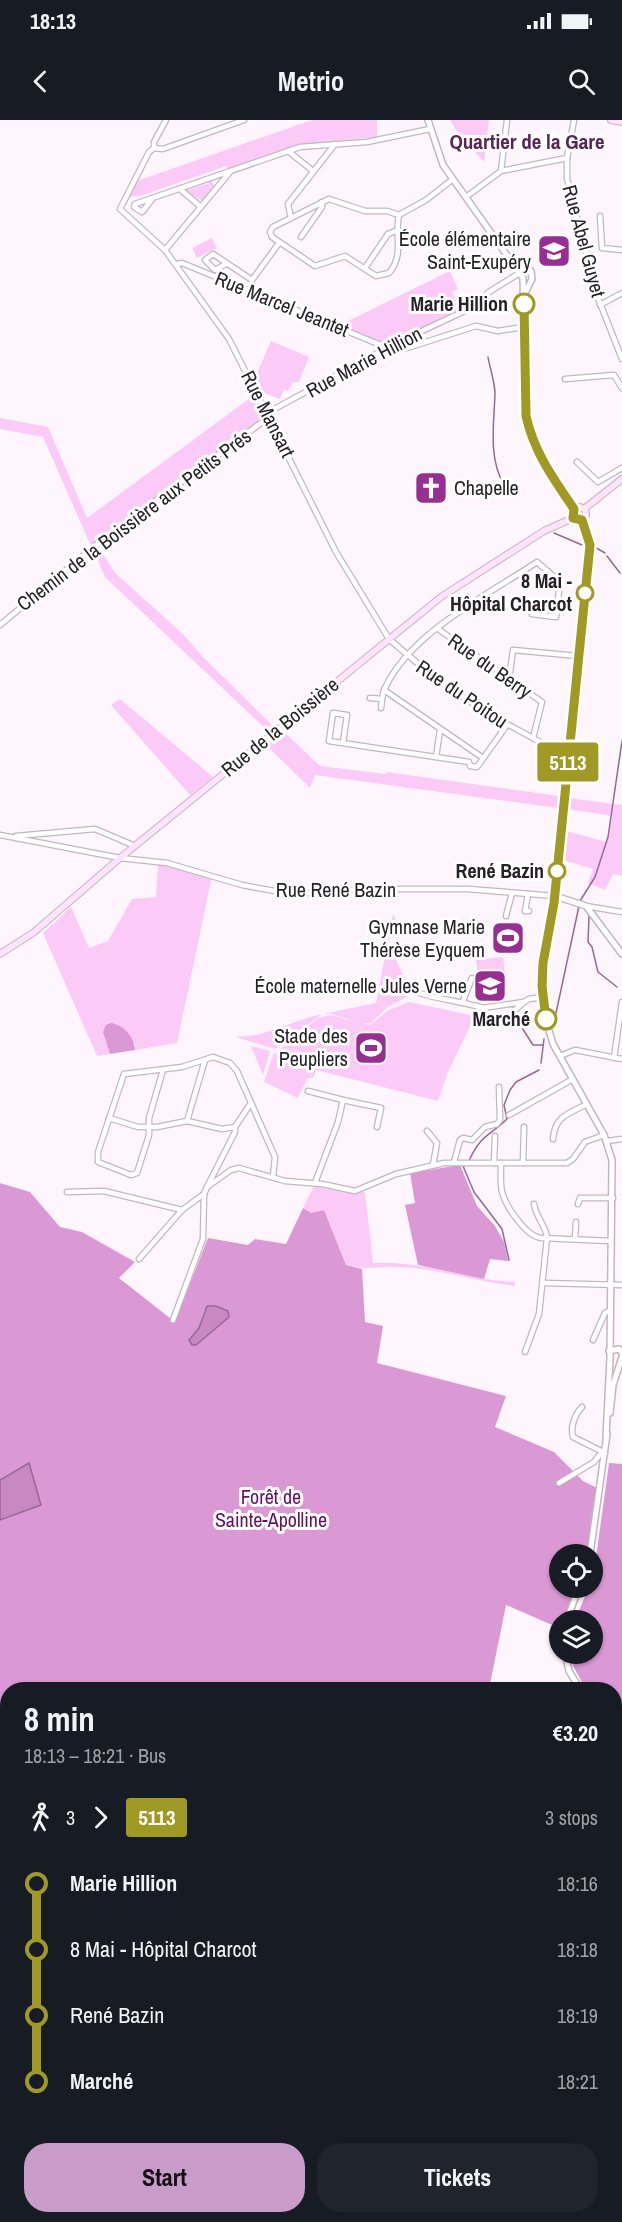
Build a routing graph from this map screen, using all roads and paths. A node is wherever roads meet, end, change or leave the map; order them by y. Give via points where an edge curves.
1 (166, 120) edge
2 (244, 120) edge
3 (428, 120) edge
4 (507, 120) edge
5 (574, 120) edge
6 (610, 120) edge
7 (622, 122) edge
8 (430, 129) junction
9 (335, 144) junction
10 (154, 148) junction
11 (288, 151) junction
12 (567, 158) junction
13 (232, 170) junction
14 (314, 171) junction
15 (501, 171) junction
16 (453, 179) junction
17 (180, 189) junction
18 (469, 195) junction
19 (153, 198) dead end
20 (322, 202) junction
21 (201, 207) junction
22 (399, 215) junction
23 (600, 216) dead end
24 (291, 218) junction
25 (398, 230) junction
26 (301, 237) dead end
27 (279, 243) junction
28 (165, 250) junction
29 (622, 250) edge
30 (514, 261) junction
31 (176, 264) junction
32 (226, 264) dead end
33 (524, 266) junction
34 (365, 268) junction
35 (521, 272) junction
36 (527, 282) junction
37 (622, 293) edge
38 (600, 305) junction
39 (523, 327) junction
40 (388, 348) junction
41 (622, 359) edge
42 (565, 379) dead end
43 (622, 388) edge
44 (268, 415) junction
45 (577, 462) dead end
46 (622, 468) edge
47 (622, 479) edge
48 (574, 509) junction
49 (584, 509) junction
50 (573, 518) junction
51 (582, 520) junction
52 (532, 614) dead end
53 (0, 625) edge
54 (438, 629) junction
55 (389, 639) junction
56 (406, 656) junction
57 (578, 656) junction
58 (509, 680) junction
59 (384, 690) junction
60 (370, 698) dead end
61 (382, 699) junction
62 (381, 708) dead end
63 (507, 725) junction
64 (440, 730) junction
65 (533, 738) junction
66 (343, 743) junction
67 (474, 754) junction
68 (436, 757) junction
69 (483, 758) junction
70 (469, 762) junction
71 (568, 762) junction
72 (0, 835) edge
73 (26, 837) junction
74 (135, 846) junction
75 (120, 858) junction
76 (512, 893) junction
77 (528, 894) junction
78 (555, 896) junction
79 (586, 906) junction
80 (524, 911) dead end
81 (622, 912) edge
82 (506, 916) dead end
83 (0, 954) edge
84 (622, 954) edge
85 (472, 978) dead end
86 (419, 993) dead end
87 (543, 997) junction
88 (463, 1001) junction
89 (524, 1002) junction
90 (622, 1002) edge
91 (483, 1008) junction
92 (560, 1056) junction
93 (614, 1058) junction
94 (622, 1059) edge
95 (205, 1060) junction
96 (163, 1070) junction
97 (573, 1079) junction
98 (499, 1087) dead end
99 (308, 1091) dead end
100 (343, 1100) junction
101 (251, 1103) junction
102 (587, 1104) junction
103 (509, 1116) dead end
104 (109, 1118) junction
105 (187, 1121) junction
106 (377, 1126) dead end
107 (149, 1127) junction
108 (236, 1127) junction
109 (524, 1127) dead end
110 (427, 1131) dead end
111 (495, 1136) dead end
112 (606, 1138) junction
113 (553, 1139) dead end
114 (622, 1139) edge
115 (454, 1162) junction
116 (494, 1163) junction
117 (501, 1163) junction
118 (523, 1163) junction
119 (433, 1165) junction
120 (273, 1177) junction
121 (315, 1183) junction
122 (207, 1187) junction
123 (67, 1192) dead end
124 (204, 1194) junction
125 (613, 1198) junction
126 (534, 1204) dead end
127 (578, 1204) dead end
128 (182, 1210) junction
129 (576, 1222) dead end
130 (547, 1238) junction
131 (575, 1239) junction
132 (611, 1241) junction
133 (139, 1259) dead end
134 (543, 1283) junction
135 (611, 1285) junction
136 (622, 1285) edge
137 (609, 1311) junction
138 (173, 1320) dead end
139 (593, 1340) dead end
140 (525, 1352) dead end
141 (619, 1353) edge
142 (582, 1407) dead end
143 (606, 1437) junction
144 (603, 1452) junction
145 (559, 1483) dead end
146 (591, 1544) edge
147 (567, 1664) edge
148 (576, 1682) edge

1 - 10 street
2 - 10 street via 163,149
3 - 8 street
4 - 15 street
5 - 12 street, Rue Abel Guyet
6 - 7 main road
8 - 9 street via 368,142
8 - 16 street via 440,158
9 - 11 street
9 - 14 street
10 - 28 street, Rue Mansart via 148,152 120,209
11 - 13 street
11 - 14 street
12 - 15 street
12 - 38 street, Rue Abel Guyet via 567,178
13 - 17 street
13 - 21 street
14 - 24 street via 288,204
15 - 18 street
16 - 18 street
16 - 22 street
17 - 19 street
17 - 21 street
18 - 30 street
20 - 22 street via 334,200 365,211
20 - 24 street
20 - 26 street
21 - 28 street
22 - 25 street
23 - 29 street via 602,248
24 - 27 street via 271,229 272,237
25 - 34 street via 388,234
25 - 34 street via 399,252 391,271 379,277
27 - 32 street via 252,280
27 - 34 street via 315,266 345,256
28 - 31 street, Rue Mansart
30 - 33 street
30 - 35 street
31 - 40 street, Rue Marcel Jeantet via 182,263
31 - 44 street, Rue Mansart via 229,339
33 - 35 street
33 - 36 street via 531,271
35 - 36 street
35 - 40 street, Rue Marie Hillion via 489,291 473,307
36 - 39 street
37 - 38 street
38 - 41 street, Rue Abel Guyet
39 - 40 street via 498,331 476,326 407,348
39 - 48 street via 530,432 542,461
40 - 44 street, Rue Marie Hillion
42 - 43 street via 608,374 616,376
44 - 53 street, Chemin de la Boissière aux Petits Prés via 96,545
44 - 55 street, Rue Mansart via 336,552
45 - 46 street via 598,482
47 - 49 main road
48 - 49 main road
48 - 50 main road
49 - 51 main road via 586,515
50 - 51 main road
50 - 55 main road, Rue de la Boissière via 551,527 461,583
51 - 57 street via 590,552
52 - 54 street via 556,617 560,582 535,560
54 - 56 street
54 - 58 street, Rue du Berry
55 - 56 street, Rue du Poitou
55 - 74 main road, Rue de la Boissière
56 - 59 street
56 - 63 street, Rue du Poitou
57 - 58 street via 513,650
57 - 71 street
58 - 65 street, Rue du Berry via 542,702
59 - 61 street
59 - 64 street
60 - 61 street
61 - 62 street
63 - 65 street, Rue du Poitou
63 - 69 street
64 - 67 street
64 - 68 street
65 - 71 street, Rue du Poitou
66 - 66 street via 347,716 333,713 329,741
66 - 68 street
67 - 69 street
67 - 70 street
68 - 70 street
69 - 70 street via 477,767
71 - 78 street
72 - 73 street
73 - 74 street via 95,829
73 - 75 street, Rue René Bazin
74 - 75 main road, Rue de la Boissière
75 - 76 street, Rue René Bazin via 167,862 242,885 291,894 369,889
75 - 83 main road, Rue de la Boissière via 33,933
76 - 77 street, Rue René Bazin
76 - 82 street
77 - 78 street, Rue René Bazin
77 - 80 street
78 - 79 street
78 - 87 street via 543,963
79 - 81 street
79 - 84 street
85 - 88 street
86 - 88 street
87 - 89 street
87 - 92 street via 549,1034
88 - 91 street
89 - 91 street
89 - 91 street via 502,1021 482,1014
90 - 93 street
92 - 93 street via 575,1050
92 - 97 street
93 - 94 street
95 - 96 street
95 - 101 street via 220,1058 234,1067
95 - 105 street
96 - 104 street via 124,1074
96 - 107 street via 148,1118
97 - 102 street
97 - 103 street
98 - 115 street via 500,1120 485,1127 472,1140 460,1140
99 - 100 street
100 - 106 street via 381,1107
100 - 121 street
101 - 108 street
101 - 120 street via 275,1157
102 - 112 street
102 - 113 street via 555,1124
104 - 107 street
104 - 107 street via 98,1162 131,1174 138,1173
105 - 107 street
105 - 108 street via 222,1129
108 - 122 street
109 - 118 street
110 - 119 street via 437,1143
111 - 116 street
112 - 114 street
112 - 118 street via 585,1142 567,1162
112 - 125 street via 613,1172
115 - 116 street
115 - 119 street
116 - 117 street
117 - 118 street
117 - 130 street via 501,1189 506,1203 531,1235
119 - 121 street via 396,1174 355,1191
120 - 121 street
120 - 122 street via 239,1168
122 - 124 street
123 - 128 street via 104,1191
124 - 128 street
124 - 138 street via 203,1239
125 - 127 street via 580,1198
125 - 132 street
126 - 130 street
128 - 133 street
129 - 131 street
130 - 131 street
130 - 134 street
131 - 132 street
132 - 135 street
134 - 135 street
134 - 140 street
135 - 136 street
135 - 137 street
137 - 139 street via 605,1312
137 - 141 street via 609,1342
141 - 143 street
141 - 143 street via 610,1359
142 - 144 street via 571,1430 573,1437
143 - 144 street
144 - 145 street
144 - 146 street
147 - 148 street

